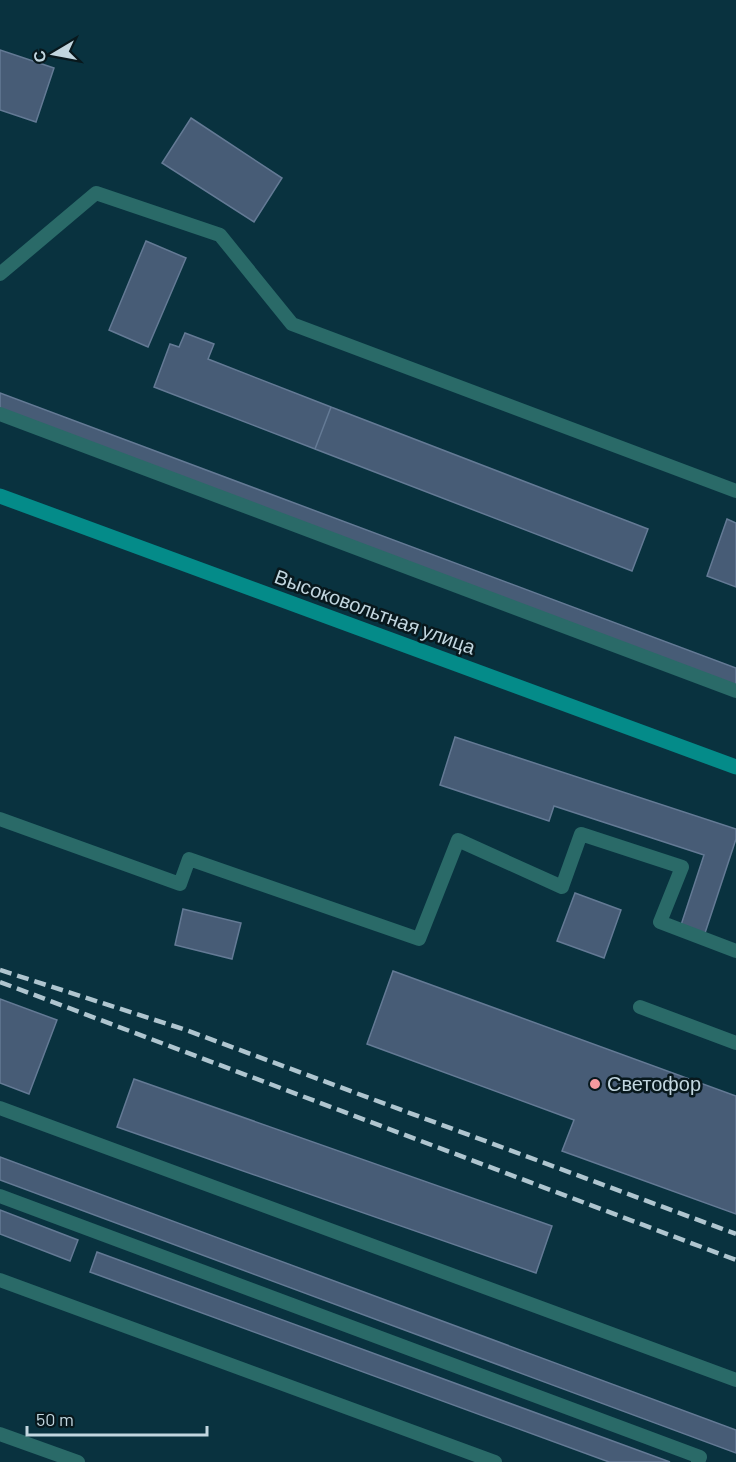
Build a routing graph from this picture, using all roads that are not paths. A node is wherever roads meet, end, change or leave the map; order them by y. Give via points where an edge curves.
1 (0, 274) edge
2 (0, 414) edge
3 (736, 491) edge
4 (0, 496) edge
5 (736, 691) edge
6 (736, 767) edge
7 (0, 819) edge
8 (736, 951) edge
9 (640, 1007) dead end
10 (736, 1043) edge
11 (0, 1108) edge
12 (0, 1196) edge
13 (0, 1280) edge
14 (736, 1380) edge
15 (0, 1434) edge
16 (703, 1460) edge
17 (78, 1462) edge
18 (495, 1462) edge

1 - 3 lane via 96,193 220,235 292,324
2 - 5 lane
4 - 6 street, Высоковольтная улица
7 - 8 lane via 180,884 189,859 419,939 458,840 562,887 581,834 682,867 660,922
9 - 10 lane
11 - 14 lane
12 - 16 lane
13 - 18 lane
15 - 17 lane

